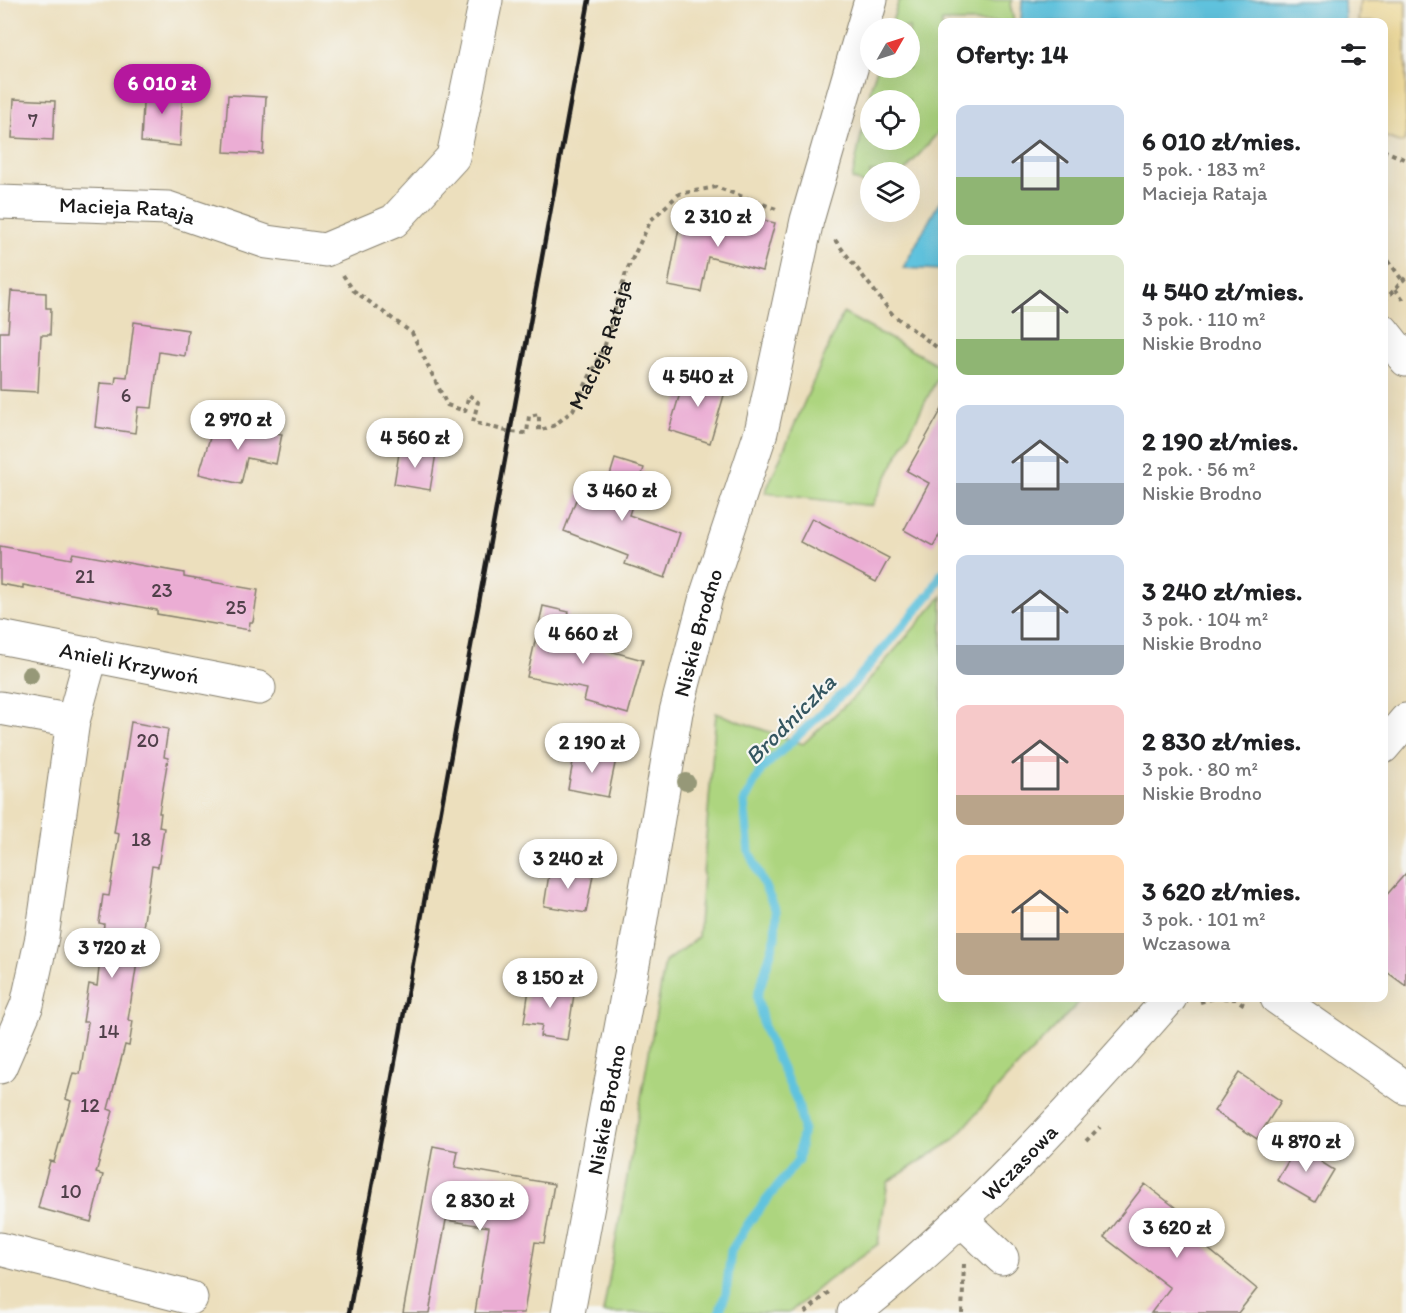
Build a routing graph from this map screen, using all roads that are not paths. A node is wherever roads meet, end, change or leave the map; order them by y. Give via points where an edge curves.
1 (486, 0) edge
2 (871, 0) edge
3 (0, 202) edge
4 (1388, 337) edge
5 (1406, 360) edge
6 (0, 636) edge
7 (92, 653) junction
8 (259, 688) dead end
9 (0, 708) edge
10 (1406, 720) edge
11 (73, 721) junction
12 (1388, 741) edge
13 (1166, 1002) edge
14 (1283, 1002) edge
15 (0, 1066) edge
16 (1406, 1088) edge
17 (959, 1233) junction
18 (0, 1249) edge
19 (1002, 1258) dead end
20 (191, 1299) dead end
21 (568, 1313) edge
22 (854, 1313) edge

1 - 3 street, Macieja Rataja via 453,157 394,221 325,250 267,242 168,208
2 - 21 street, Niskie Brodno via 807,220 761,432 706,597 676,712
4 - 5 street
6 - 7 street, Anieli Krzywoń
7 - 8 street, Anieli Krzywoń
7 - 11 street
9 - 11 street
10 - 12 street
11 - 15 street via 37,960 27,1005
13 - 17 street, Wczasowa
14 - 16 street
17 - 19 street
17 - 22 street, Wczasowa
18 - 20 street

